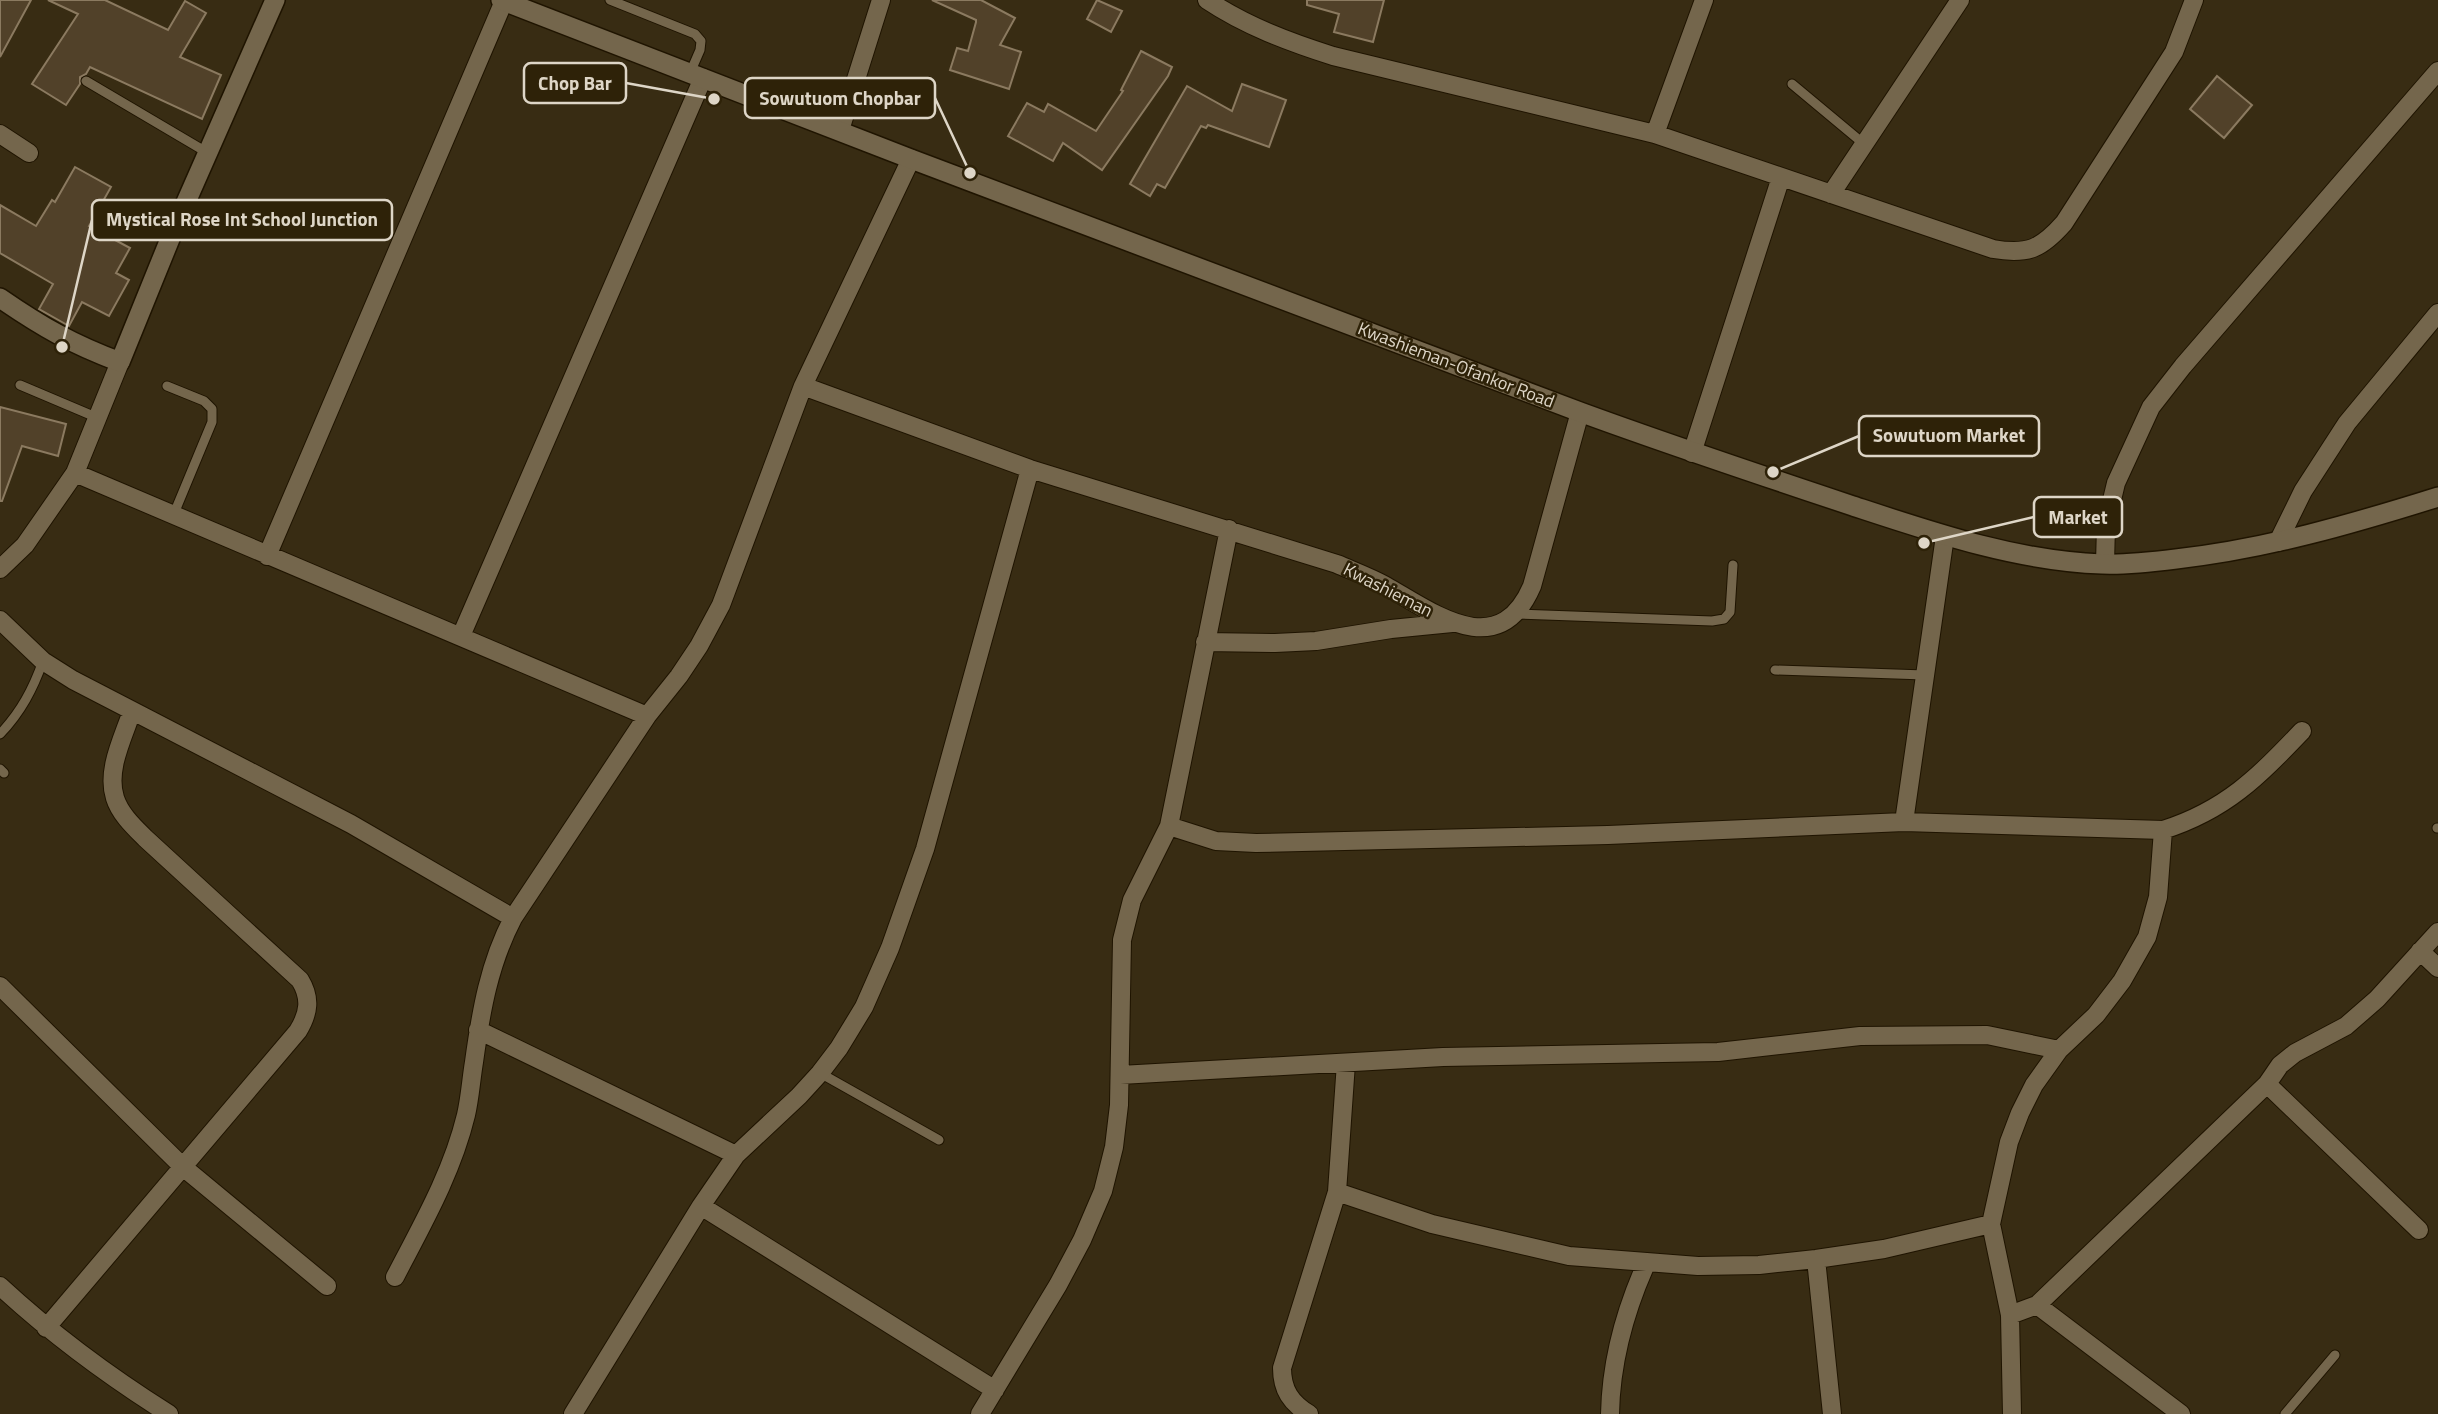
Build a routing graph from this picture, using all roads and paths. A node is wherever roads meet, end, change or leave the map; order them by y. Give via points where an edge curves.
1 (275, 0) edge
2 (610, 0) edge
3 (881, 0) edge
4 (1207, 0) edge
5 (1704, 0) edge
6 (1960, 0) edge
7 (2194, 0) edge
8 (503, 1) edge
9 (1230, 6) edge
10 (2438, 71) edge
11 (696, 75) junction
12 (86, 81) dead end
13 (1792, 84) dead end
14 (840, 130) junction
15 (0, 134) edge
16 (1655, 134) junction
17 (1864, 144) junction
18 (208, 152) junction
19 (29, 153) dead end
20 (911, 159) junction
21 (1781, 177) junction
22 (1831, 194) junction
23 (0, 298) edge
24 (2438, 313) edge
25 (120, 362) junction
26 (20, 385) dead end
27 (167, 386) dead end
28 (803, 386) junction
29 (1580, 412) junction
30 (98, 418) junction
31 (1692, 453) junction
32 (1030, 469) junction
33 (75, 473) junction
34 (2438, 497) edge
35 (173, 516) junction
36 (1229, 529) junction
37 (1945, 536) junction
38 (2278, 542) junction
39 (267, 556) junction
40 (1733, 565) dead end
41 (2105, 565) junction
42 (0, 569) edge
43 (1514, 614) junction
44 (0, 620) edge
45 (1452, 623) junction
46 (461, 636) junction
47 (1205, 642) junction
48 (43, 661) junction
49 (1775, 670) dead end
50 (1925, 675) junction
51 (132, 711) junction
52 (647, 716) junction
53 (2302, 731) dead end
54 (0, 734) edge
55 (1904, 821) junction
56 (1169, 826) junction
57 (2163, 830) junction
58 (513, 918) junction
59 (2438, 932) edge
60 (2420, 951) junction
61 (2438, 968) edge
62 (0, 986) edge
63 (478, 1030) junction
64 (2059, 1051) junction
65 (1346, 1063) junction
66 (820, 1073) junction
67 (1120, 1075) junction
68 (2267, 1084) junction
69 (939, 1140) dead end
70 (736, 1155) junction
71 (183, 1167) junction
72 (1336, 1192) junction
73 (701, 1206) junction
74 (1990, 1224) junction
75 (2419, 1230) dead end
76 (1816, 1259) junction
77 (1646, 1264) junction
78 (395, 1277) dead end
79 (0, 1286) edge
80 (327, 1286) dead end
81 (2037, 1305) junction
82 (2010, 1315) junction
83 (46, 1328) junction
84 (2335, 1355) dead end
85 (995, 1390) junction
86 (169, 1414) edge
87 (573, 1414) edge
88 (980, 1414) edge
89 (1309, 1414) edge
90 (1609, 1414) edge
91 (1832, 1414) edge
92 (2012, 1414) edge
93 (2181, 1414) edge
94 (2285, 1414) edge

1 - 18 main road
2 - 11 lane via 695,34 701,41
3 - 14 street
4 - 9 street
5 - 16 street
6 - 17 street
7 - 22 street via 2174,52 2064,223 2046,243 2012,253 1993,249
8 - 11 main road, Kwashieman-Ofankor Road
8 - 39 street
9 - 16 street via 1283,40 1333,56
10 - 41 street via 2151,407 2116,483 2106,524
11 - 14 main road, Kwashieman-Ofankor Road
11 - 46 street
12 - 18 lane
13 - 17 lane
14 - 20 main road, Kwashieman-Ofankor Road
15 - 19 street
16 - 21 street
17 - 22 street
18 - 25 main road
20 - 28 street
20 - 29 main road, Kwashieman-Ofankor Road
21 - 22 street
21 - 31 street
23 - 25 main road via 53,334
24 - 38 street via 2347,423 2303,491
25 - 30 street
26 - 30 lane
27 - 35 lane via 212,409 212,422
28 - 32 street, Kwashieman
28 - 52 street via 720,605 699,646
29 - 31 main road, Kwashieman-Ofankor Road
29 - 43 street via 1532,586
30 - 33 street
31 - 37 main road, Kwashieman-Ofankor Road
32 - 36 street, Kwashieman
32 - 66 street via 925,849 864,1007
33 - 35 street
33 - 42 street via 25,545
34 - 38 main road, Kwashieman-Ofankor Road
35 - 39 street
36 - 45 street, Kwashieman via 1337,564
36 - 47 street
37 - 41 main road, Kwashieman-Ofankor Road
37 - 50 street
38 - 41 main road, Kwashieman-Ofankor Road via 2210,555
39 - 46 street
40 - 43 lane via 1730,611 1724,619
43 - 45 street, Kwashieman via 1488,626
44 - 48 street
45 - 47 street via 1316,641
46 - 52 street
47 - 56 street
48 - 51 street
48 - 54 lane via 32,692
49 - 50 lane
50 - 55 street
51 - 58 street via 371,835
51 - 71 street via 114,765 115,799 121,809 145,838 300,979 308,1001 298,1031
52 - 58 street
53 - 57 street via 2247,787 2217,807
55 - 56 street via 1595,835 1256,843 1216,841
55 - 57 street
56 - 67 street via 1132,900 1122,940
57 - 64 street via 2158,897 2147,937 2122,982
58 - 63 street via 488,978
59 - 60 street
60 - 61 street
60 - 68 street via 2346,1026 2295,1053
62 - 71 street
63 - 70 street
63 - 78 street via 466,1115 446,1177
64 - 65 street via 1987,1035 1860,1036 1718,1052
64 - 74 street via 2020,1112
65 - 67 street
65 - 72 street
66 - 69 lane
66 - 70 street
67 - 85 street via 1114,1147 1103,1191 1058,1285
68 - 75 street
68 - 81 street
70 - 73 street
71 - 80 street
71 - 83 street
72 - 77 street via 1432,1224 1507,1242 1569,1256
72 - 89 street via 1282,1368 1288,1396
73 - 85 street
73 - 87 street
74 - 76 street via 1884,1249
74 - 82 street
76 - 77 street via 1734,1266
76 - 91 street
77 - 90 street via 1615,1359
79 - 83 street
81 - 82 street
81 - 93 street
82 - 92 street
83 - 86 street
84 - 94 lane
85 - 88 street

